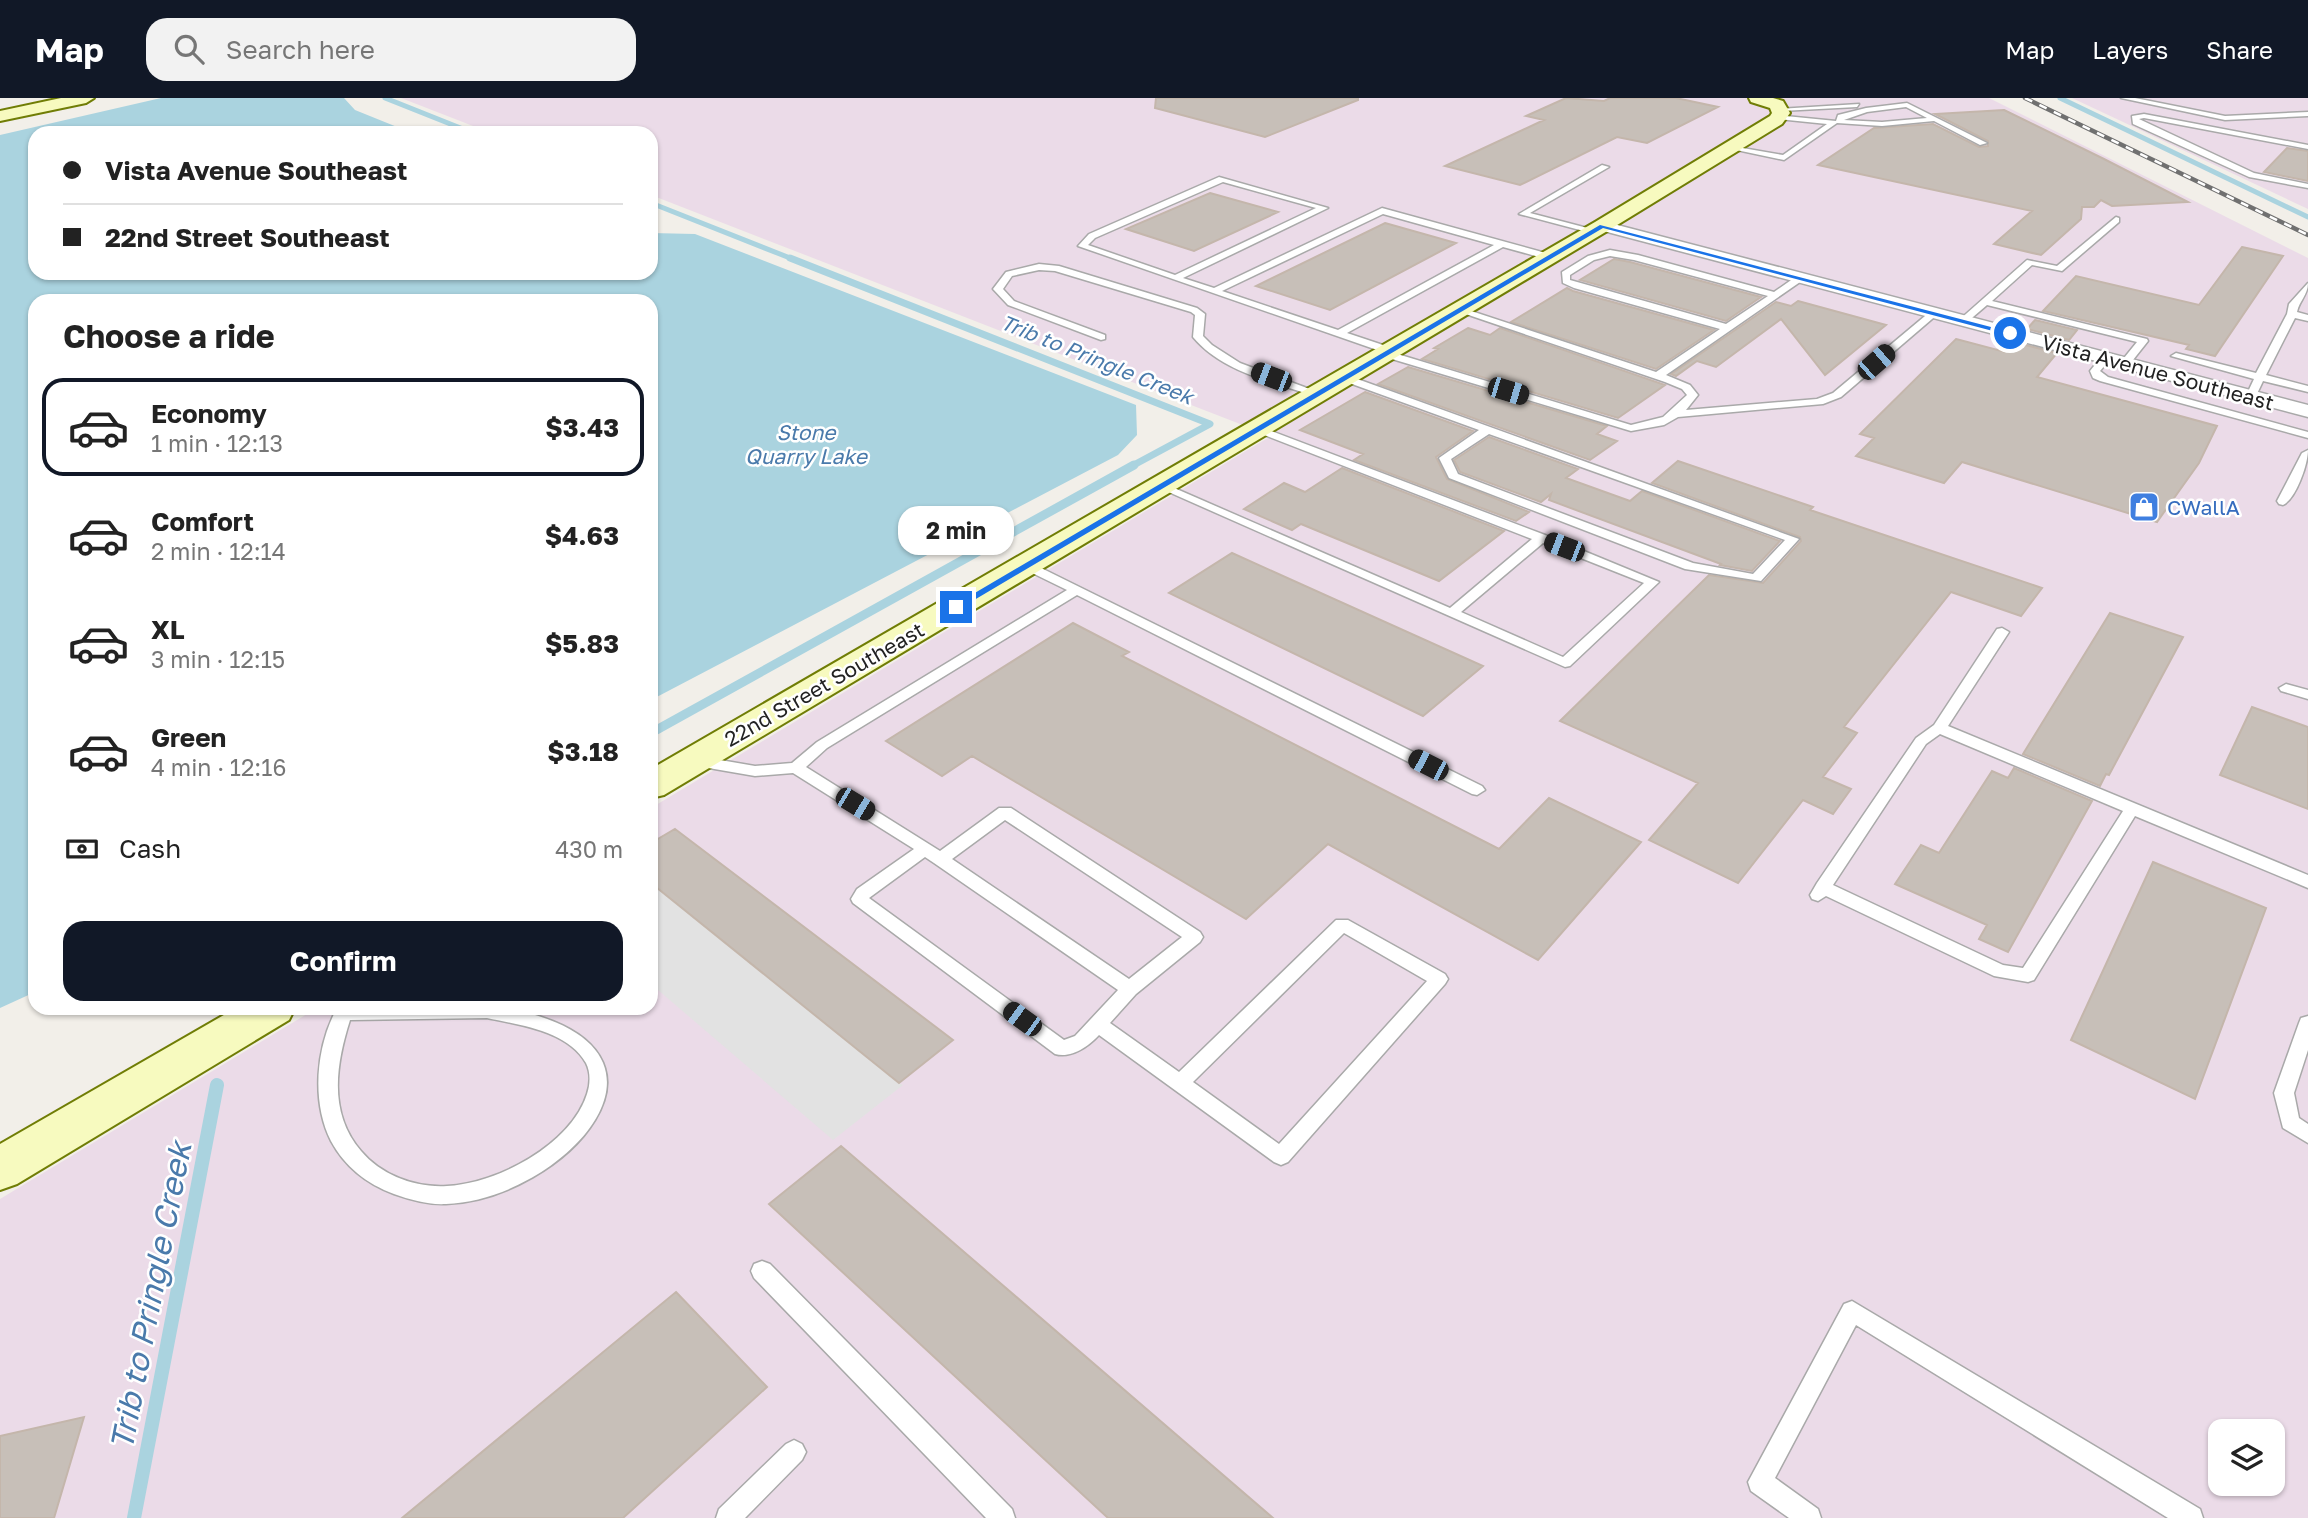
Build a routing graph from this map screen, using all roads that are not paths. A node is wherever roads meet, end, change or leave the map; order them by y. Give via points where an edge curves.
1 (86, 98) edge
2 (1846, 98) edge
3 (2124, 98) edge
4 (1906, 101) edge
5 (1873, 103) junction
6 (1773, 107) edge
7 (2308, 114) edge
8 (0, 116) edge
9 (1935, 119) junction
10 (1837, 122) junction
11 (1983, 143) dead end
12 (2308, 147) edge
13 (1731, 148) junction
14 (1605, 166) dead end
15 (2308, 186) edge
16 (2116, 220) dead end
17 (1597, 229) junction
18 (1502, 244) junction
19 (1550, 257) junction
20 (1175, 278) junction
21 (1800, 278) junction
22 (2308, 286) edge
23 (1215, 291) junction
24 (1776, 295) junction
25 (1984, 302) junction
26 (1459, 310) junction
27 (1934, 313) junction
28 (2292, 314) junction
29 (2308, 318) edge
30 (1963, 321) junction
31 (1728, 328) junction
32 (1339, 334) junction
33 (1101, 337) dead end
34 (1388, 352) junction
35 (2176, 356) dead end
36 (2106, 358) junction
37 (2125, 363) junction
38 (1658, 376) junction
39 (2262, 376) junction
40 (1345, 378) junction
41 (2308, 388) edge
42 (1318, 394) junction
43 (2251, 396) junction
44 (2308, 411) edge
45 (1678, 414) junction
46 (1258, 429) junction
47 (1488, 429) junction
48 (2308, 435) edge
49 (2308, 453) edge
50 (1161, 486) junction
51 (2283, 500) dead end
52 (1541, 538) junction
53 (1027, 565) junction
54 (1077, 590) junction
55 (1451, 614) junction
56 (2002, 632) dead end
57 (2286, 688) dead end
58 (2308, 695) edge
59 (1939, 728) junction
60 (694, 760) junction
61 (796, 768) junction
62 (658, 782) edge
63 (1477, 790) dead end
64 (2132, 809) junction
65 (932, 854) junction
66 (2308, 882) edge
67 (1130, 989) junction
68 (261, 1015) edge
69 (340, 1015) edge
70 (506, 1015) edge
71 (2308, 1023) edge
72 (1097, 1024) junction
73 (1180, 1083) junction
74 (2308, 1135) edge
75 (0, 1169) edge
76 (762, 1271) dead end
77 (794, 1452) dead end
78 (727, 1518) edge
79 (1003, 1518) edge
80 (1809, 1518) edge
81 (2191, 1518) edge

1 - 8 street
2 - 5 lane
3 - 7 lane via 2225,118
4 - 5 lane
4 - 9 lane
4 - 10 lane via 1841,117
5 - 6 lane
6 - 10 lane
6 - 13 street, 22nd Street Southeast
9 - 10 lane
9 - 11 lane
10 - 13 lane via 1784,158
12 - 15 lane via 2135,118 2252,175
13 - 17 street, 22nd Street Southeast
14 - 17 lane via 1523,214
16 - 25 lane via 2059,269 2030,262
17 - 19 street, 22nd Street Southeast
17 - 21 street, Vista Avenue Southeast
18 - 19 lane
18 - 23 lane via 1382,211
18 - 32 lane
19 - 26 street, 22nd Street Southeast
20 - 20 lane via 1082,246 1092,236 1222,179 1324,208
20 - 23 lane
21 - 24 lane
21 - 27 street, Vista Avenue Southeast
22 - 28 lane
23 - 32 lane
24 - 31 lane
24 - 31 lane via 1610,253 1591,258 1565,274 1566,281 1577,286
25 - 30 lane
25 - 37 lane via 2143,341
26 - 34 street, 22nd Street Southeast
26 - 38 lane
27 - 30 street, Vista Avenue Southeast
27 - 45 lane via 1838,395 1819,402
28 - 29 lane
28 - 39 lane
30 - 36 street, Vista Avenue Southeast
31 - 38 lane
32 - 34 lane
33 - 42 lane via 1011,303 998,289 1009,274 1056,268 1194,310 1200,314 1198,337 1210,351
34 - 40 street, 22nd Street Southeast
34 - 45 lane via 1631,428 1657,424
35 - 39 lane
36 - 37 street, Vista Avenue Southeast
36 - 48 lane via 2095,371 2104,379
37 - 43 street, Vista Avenue Southeast
38 - 45 lane via 1686,387 1693,395
39 - 41 lane
39 - 43 lane
40 - 42 street, 22nd Street Southeast
40 - 47 lane
42 - 46 street, 22nd Street Southeast
43 - 44 street, Vista Avenue Southeast
46 - 50 street, 22nd Street Southeast
46 - 52 lane
47 - 47 lane via 1780,534 1793,539 1756,578 1690,566 1453,476 1445,458
49 - 51 lane
50 - 53 street, 22nd Street Southeast
50 - 55 lane
52 - 55 lane
52 - 55 lane via 1653,582 1565,663
53 - 54 lane
53 - 60 street, 22nd Street Southeast
54 - 61 lane via 822,745
54 - 63 lane
56 - 59 lane
57 - 58 lane
59 - 64 lane
59 - 64 lane via 1921,741 1821,891 2000,971 2028,975
60 - 61 lane via 755,771
60 - 62 street, 22nd Street Southeast
61 - 65 lane
64 - 66 lane
65 - 67 lane
65 - 67 lane via 1005,812 1194,937
65 - 72 lane via 863,892 859,900 1062,1049 1082,1041
67 - 72 lane
68 - 75 street
69 - 70 lane via 326,1077 328,1106 337,1131 347,1151 365,1168 396,1186 425,1195 494,1185 530,1168 564,1147 590,1114 600,1085 594,1060 573,1039 540,1022
71 - 74 lane via 2284,1093 2290,1122
72 - 73 lane
73 - 73 lane via 1281,1156 1439,979 1342,924
76 - 79 lane
77 - 78 lane
80 - 81 lane via 1760,1482 1852,1311

